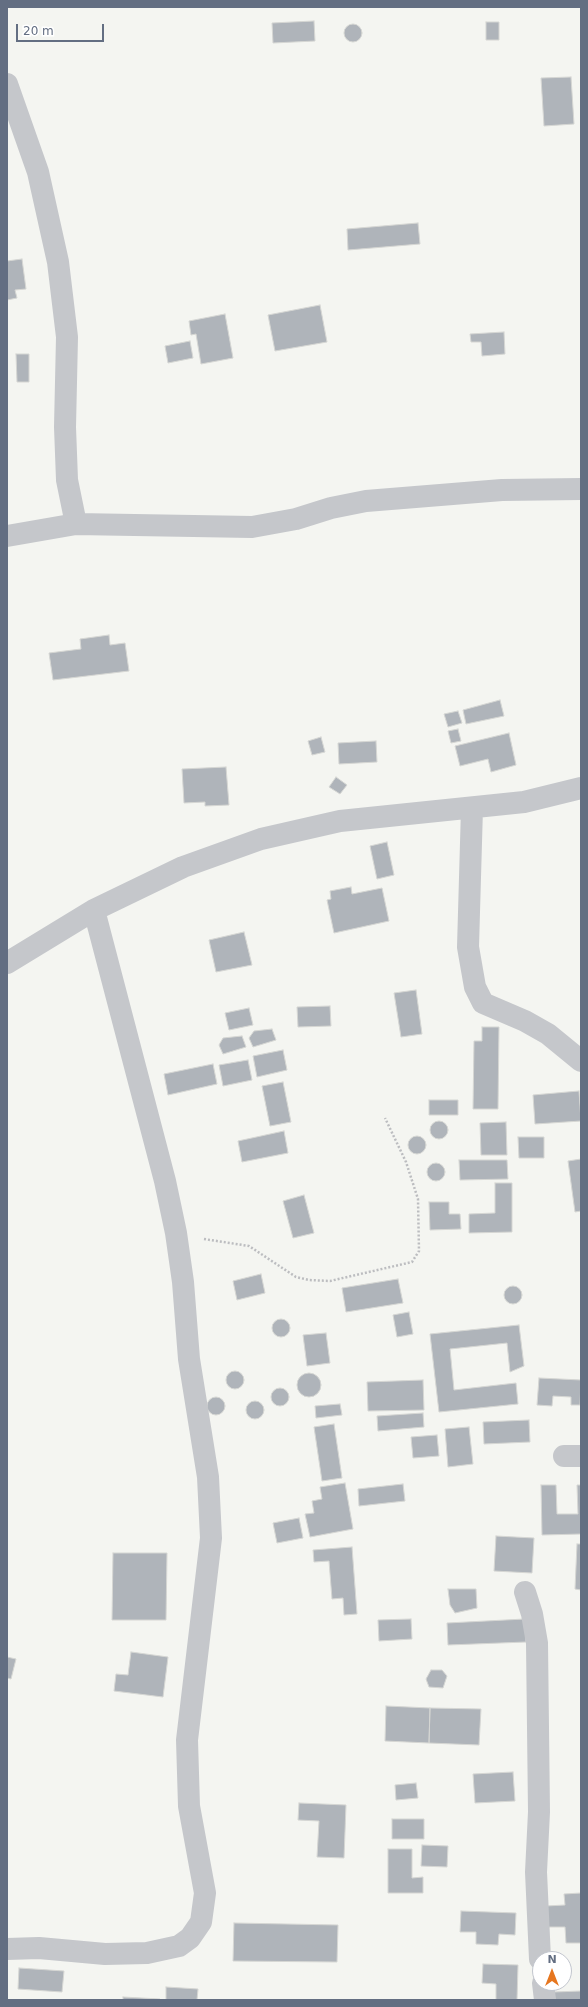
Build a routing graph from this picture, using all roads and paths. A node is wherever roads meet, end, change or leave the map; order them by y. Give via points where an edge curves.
1 (7, 84) edge
2 (581, 489) edge
3 (76, 524) junction
4 (7, 536) edge
5 (581, 788) edge
6 (472, 808) junction
7 (94, 910) junction
8 (7, 963) edge
9 (581, 1061) edge
10 (385, 1118) dead end
11 (176, 1233) junction
12 (525, 1592) dead end
13 (7, 1949) edge
14 (540, 1951) edge

1 - 3 street via 38,172 58,262 67,337 67,480
2 - 3 street via 502,490 366,501 252,527
3 - 4 street
5 - 6 street via 524,802
6 - 7 street via 340,821 261,839 183,867
6 - 9 street via 468,947 475,988 483,1003 548,1034
7 - 8 street
7 - 11 street
10 - 11 path via 406,1162 418,1198 419,1251 412,1262 330,1281 309,1280 296,1277 249,1246
11 - 13 street via 189,1359 208,1477 211,1538 186,1740 189,1806 205,1893 201,1922 190,1938 179,1946 147,1953 105,1954 39,1948
12 - 14 street via 537,1644 539,1812 536,1872

